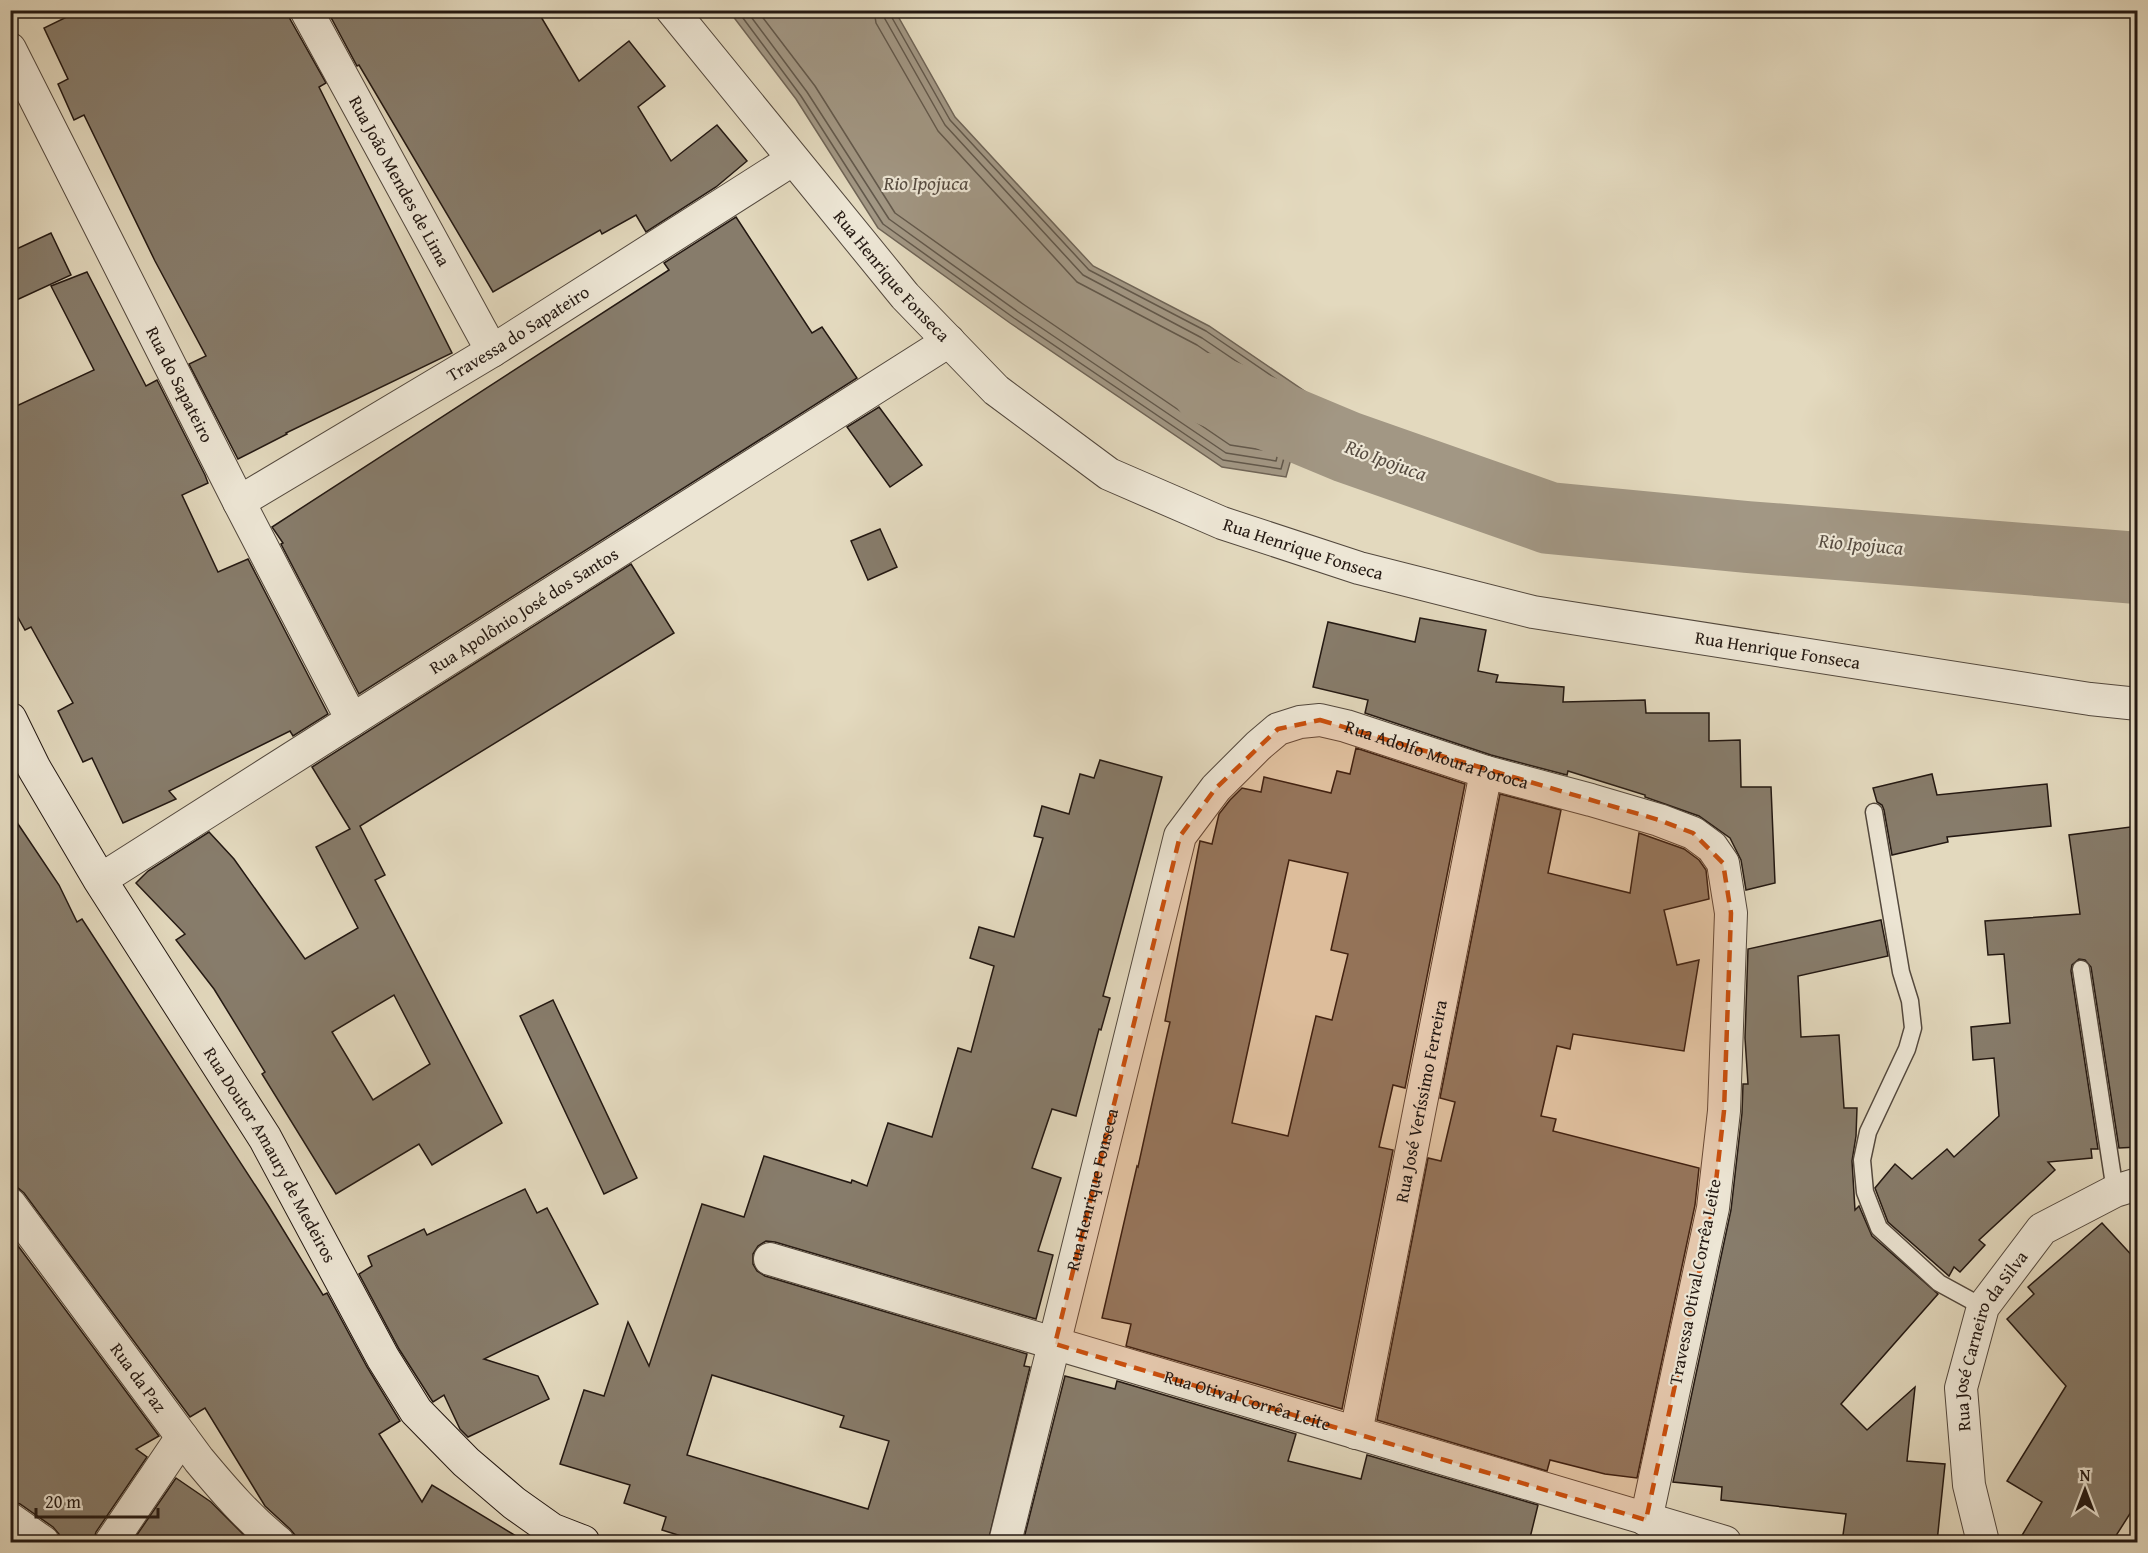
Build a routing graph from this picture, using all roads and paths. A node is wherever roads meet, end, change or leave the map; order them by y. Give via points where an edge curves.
1 (306, 10) edge
2 (672, 10) edge
3 (10, 49) edge
4 (792, 160) junction
5 (949, 341) junction
6 (492, 351) junction
7 (239, 502) junction
8 (2138, 704) edge
9 (10, 719) edge
10 (352, 720) junction
11 (1485, 772) junction
12 (1874, 812) dead end
13 (1180, 836) joint
14 (1724, 863) joint
15 (100, 880) junction
16 (2081, 969) dead end
17 (2126, 1187) edge
18 (10, 1204) edge
19 (770, 1259) dead end
20 (1983, 1307) junction
21 (1055, 1344) junction
22 (1356, 1433) junction
23 (182, 1437) junction
24 (10, 1520) edge
25 (1646, 1520) junction
26 (549, 1536) edge
27 (43, 1542) edge
28 (111, 1542) edge
29 (278, 1542) edge
30 (583, 1542) edge
31 (1005, 1542) edge
32 (1725, 1542) edge
33 (1983, 1542) edge

1 - 6 street, Rua João Mendes de Lima
2 - 4 street, Rua Henrique Fonseca
3 - 7 street, Rua do Sapateiro
4 - 5 street, Rua Henrique Fonseca via 905,296
4 - 6 street, Travessa do Sapateiro
5 - 8 street, Rua Henrique Fonseca via 996,390 1109,474 1222,523 1359,568 1533,612
5 - 10 street, Rua Apolônio José dos Santos
6 - 7 street, Travessa do Sapateiro
7 - 10 street, Rua do Sapateiro
9 - 15 street, Rua Doutor Amaury de Medeiros
10 - 15 street, Rua Apolônio José dos Santos
11 - 13 street, Rua Adolfo Moura Poroca via 1346,726 1320,720 1300,722 1278,729 1258,746 1216,788
11 - 14 street, Rua Adolfo Moura Poroca via 1659,820 1693,833 1712,847
11 - 22 street, Rua José Veríssimo Ferreira
12 - 20 lane via 1913,1028 1868,1132 1862,1160 1865,1192 1879,1228 1940,1283
13 - 21 street, Rua Henrique Fonseca
14 - 25 street, Travessa Otival Corrêa Leite via 1731,924 1724,1112 1713,1208
15 - 26 street, Rua Doutor Amaury de Medeiros via 265,1138 383,1358 416,1411
16 - 17 lane
17 - 20 street, Rua José Carneiro da Silva via 2042,1228
18 - 23 street, Rua da Paz
19 - 21 street, Rua Otival Corrêa Leite
20 - 33 street, Rua José Carneiro da Silva via 1961,1388 1969,1485
21 - 22 street, Rua Otival Corrêa Leite
21 - 31 street, Rua Henrique Fonseca
22 - 25 street, Rua Otival Corrêa Leite
23 - 28 street
23 - 29 street, Rua da Paz via 229,1497
24 - 27 street
25 - 32 street, Rua Otival Corrêa Leite
26 - 30 street, Rua Doutor Amaury de Medeiros

